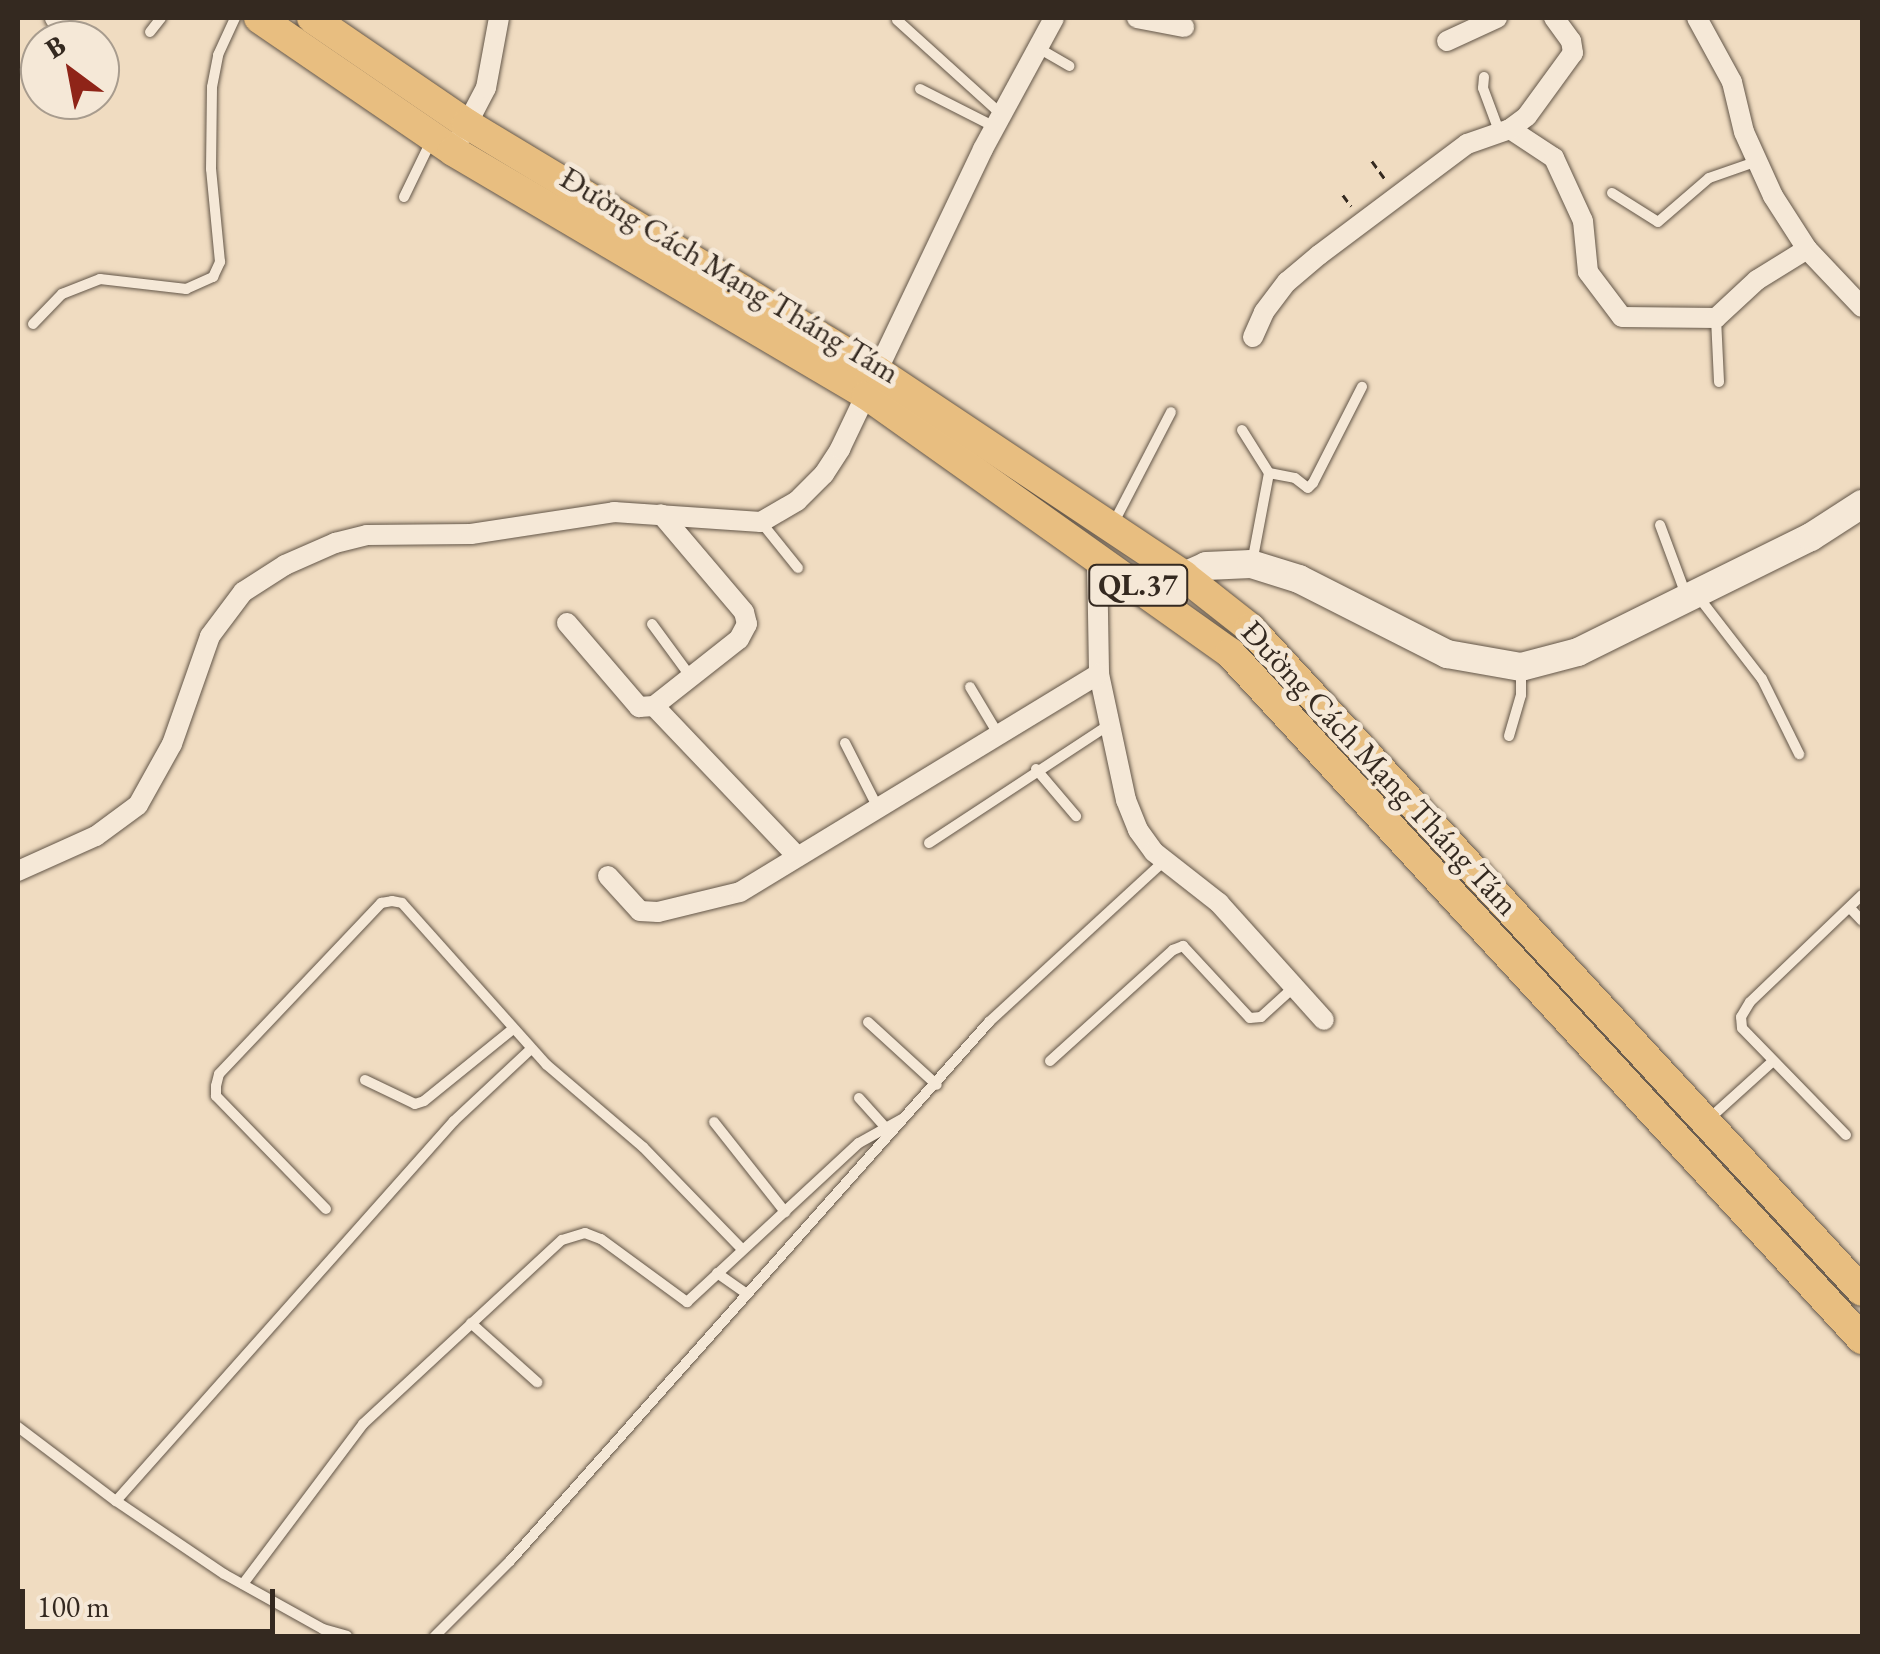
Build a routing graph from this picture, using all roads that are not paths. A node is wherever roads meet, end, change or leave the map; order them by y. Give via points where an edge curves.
1 (161, 18) edge
2 (236, 18) edge
3 (259, 18) edge
4 (312, 18) edge
5 (499, 18) edge
6 (1054, 18) edge
7 (1137, 18) edge
8 (1497, 18) edge
9 (1554, 18) edge
10 (1697, 18) edge
11 (897, 20) edge
12 (293, 27) edge
13 (1184, 27) dead end
14 (150, 32) dead end
15 (1447, 41) dead end
16 (1040, 49) junction
17 (1070, 66) dead end
18 (1484, 77) dead end
19 (920, 89) dead end
20 (998, 122) junction
21 (1505, 130) junction
22 (451, 137) junction
23 (1756, 162) junction
24 (1612, 194) dead end
25 (404, 197) dead end
26 (1806, 249) junction
27 (1862, 307) edge
28 (1716, 318) junction
29 (33, 324) dead end
30 (1252, 338) dead end
31 (1719, 382) dead end
32 (872, 383) junction
33 (1362, 387) dead end
34 (1170, 412) dead end
35 (1242, 430) dead end
36 (1269, 473) junction
37 (1862, 504) edge
38 (660, 514) junction
39 (761, 522) junction
40 (1660, 526) dead end
41 (1103, 543) junction
42 (1252, 564) junction
43 (798, 568) dead end
44 (1184, 576) junction
45 (1692, 597) junction
46 (1160, 601) junction
47 (567, 623) dead end
48 (652, 624) dead end
49 (1521, 666) junction
50 (1099, 674) junction
51 (691, 677) junction
52 (970, 687) dead end
53 (654, 706) junction
54 (1110, 724) junction
55 (998, 734) junction
56 (1508, 736) dead end
57 (845, 743) dead end
58 (1799, 754) dead end
59 (1036, 769) junction
60 (876, 806) junction
61 (1076, 816) dead end
62 (929, 843) dead end
63 (797, 856) junction
64 (1165, 860) junction
65 (18, 872) edge
66 (608, 876) dead end
67 (1862, 894) edge
68 (1850, 909) junction
69 (1862, 921) edge
70 (1294, 987) junction
71 (1324, 1020) dead end
72 (868, 1022) dead end
73 (513, 1028) junction
74 (531, 1049) junction
75 (1050, 1061) dead end
76 (1773, 1061) junction
77 (365, 1080) dead end
78 (937, 1085) junction
79 (859, 1098) dead end
80 (909, 1117) junction
81 (714, 1122) dead end
82 (1706, 1122) junction
83 (885, 1127) junction
84 (1846, 1135) dead end
85 (326, 1208) dead end
86 (785, 1212) junction
87 (742, 1248) junction
88 (717, 1273) junction
89 (747, 1294) junction
90 (1855, 1315) edge
91 (471, 1323) junction
92 (537, 1382) dead end
93 (18, 1427) edge
94 (116, 1501) junction
95 (243, 1584) junction
96 (346, 1636) edge
97 (435, 1636) edge

1 - 14 lane
2 - 29 lane via 212,87 220,262 213,277 186,290 100,279 62,294
3 - 12 main road, Đường Cách Mạng Tháng Tám / QL.37
4 - 22 main road, Đường Cách Mạng Tháng Tám / QL.37
5 - 22 street via 486,88
6 - 16 street
7 - 13 street
8 - 15 street
9 - 21 street via 1573,53 1532,110
10 - 23 street via 1732,82
11 - 20 lane
12 - 22 main road, Đường Cách Mạng Tháng Tám / QL.37
16 - 17 lane
16 - 20 street
18 - 21 lane
19 - 20 lane
20 - 32 street
21 - 28 street via 1554,158 1583,222 1588,272 1617,314
21 - 30 street via 1467,144 1287,282
22 - 25 lane
22 - 32 main road, Đường Cách Mạng Tháng Tám / QL.37
23 - 24 lane via 1709,178 1658,222
23 - 26 street
26 - 27 street
26 - 28 street via 1757,280
28 - 31 lane
32 - 39 street via 824,474 797,501
32 - 41 main road, Đường Cách Mạng Tháng Tám / QL.37
33 - 36 lane via 1308,488
34 - 41 lane
35 - 36 lane
36 - 42 lane
37 - 45 main road
38 - 39 street
38 - 51 street via 748,624
38 - 65 street via 614,512 471,534 367,535 285,565 243,592 210,636 172,744 138,804 96,836
39 - 43 lane
40 - 45 lane
41 - 44 main road, Đường Cách Mạng Tháng Tám / QL.37
41 - 46 main road, Đường Cách Mạng Tháng Tám / QL.37
41 - 50 street
42 - 44 main road via 1206,566
42 - 49 main road via 1299,579 1447,654
44 - 46 main road
44 - 82 main road, Đường Cách Mạng Tháng Tám / QL.37 via 1250,628
45 - 49 main road via 1578,652
45 - 58 lane via 1762,679
46 - 90 main road, Đường Cách Mạng Tháng Tám / QL.37 via 1230,653
47 - 53 street via 633,704
48 - 51 lane
49 - 56 lane
50 - 54 street
50 - 55 street
51 - 53 street
52 - 55 lane
53 - 63 street
54 - 59 lane
54 - 64 street via 1138,830
55 - 60 street
57 - 60 lane
59 - 61 lane
59 - 62 lane
60 - 63 street
63 - 66 street via 740,892 658,912 627,902
64 - 70 street via 1200,883
64 - 78 lane via 989,1022
67 - 68 lane
68 - 69 lane
68 - 76 lane via 1741,1017 1742,1028
70 - 71 street
70 - 75 lane via 1250,1018 1183,946
72 - 78 lane
73 - 74 lane
73 - 77 lane via 416,1104
73 - 85 lane via 402,904 381,903 219,1074 216,1086 216,1096
74 - 87 lane via 643,1147
74 - 94 lane via 454,1122
76 - 82 lane
76 - 84 lane
78 - 80 lane
79 - 83 lane
80 - 83 lane
80 - 89 lane
81 - 86 lane
82 - 90 main road, Đường Cách Mạng Tháng Tám / QL.37
83 - 86 lane
86 - 87 lane
87 - 88 lane
88 - 89 lane
88 - 91 lane via 694,1298 680,1300 601,1240 574,1234
89 - 97 lane
91 - 92 lane
91 - 95 lane via 363,1424
93 - 94 lane
94 - 95 lane
95 - 96 lane

